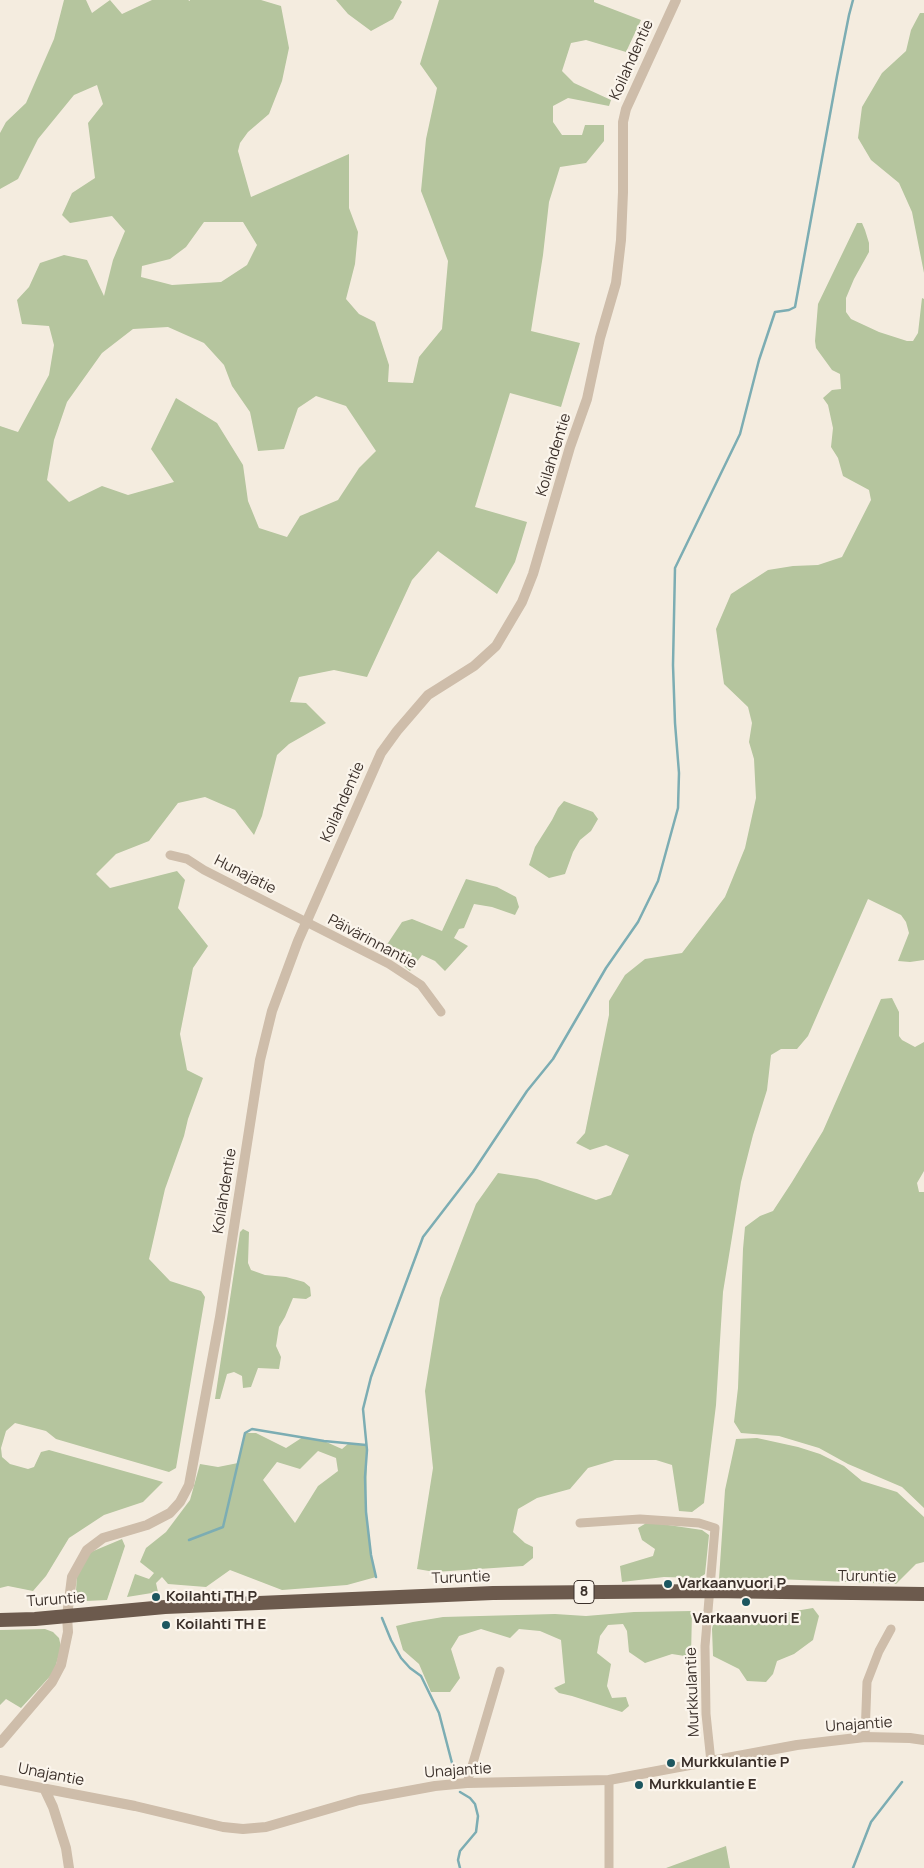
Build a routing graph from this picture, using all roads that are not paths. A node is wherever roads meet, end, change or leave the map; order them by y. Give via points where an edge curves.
1 (676, 0) edge
2 (170, 855) dead end
3 (306, 923) junction
4 (441, 1012) dead end
5 (580, 1523) dead end
6 (710, 1591) junction
7 (924, 1594) edge
8 (67, 1616) junction
9 (0, 1620) edge
10 (891, 1628) dead end
11 (500, 1671) dead end
12 (865, 1738) junction
13 (924, 1740) edge
14 (0, 1743) edge
15 (710, 1762) junction
16 (0, 1780) edge
17 (609, 1780) junction
18 (467, 1783) junction
19 (45, 1790) junction
20 (70, 1868) edge
21 (609, 1868) edge

1 - 3 street, Koilahdentie via 626,109 623,122 622,223 616,283 586,399 522,602 496,646 474,666 428,696 382,753
2 - 3 street, Hunajatie via 187,859
3 - 4 street, Päivärinnantie via 389,964 421,985
3 - 8 street, Koilahdentie via 272,1011 260,1060 220,1317 189,1485 170,1512 146,1524 103,1538 87,1550 72,1577
5 - 6 street, Murkkulantie via 640,1519 699,1523 715,1528
6 - 7 highway, Turuntie / 8
6 - 8 highway, Turuntie / 8 via 493,1593 165,1607
6 - 15 street, Murkkulantie via 704,1646
8 - 9 highway, Turuntie / 8
8 - 14 street, Koilahdentie via 68,1632 61,1665 52,1682
10 - 12 street via 866,1682
11 - 18 street
12 - 13 street, Unajantie
12 - 15 street, Unajantie via 797,1745
15 - 17 street, Unajantie
16 - 19 street, Unajantie
17 - 18 street, Unajantie
17 - 21 street
18 - 19 street, Unajantie via 402,1791 266,1827 243,1829
19 - 20 street

